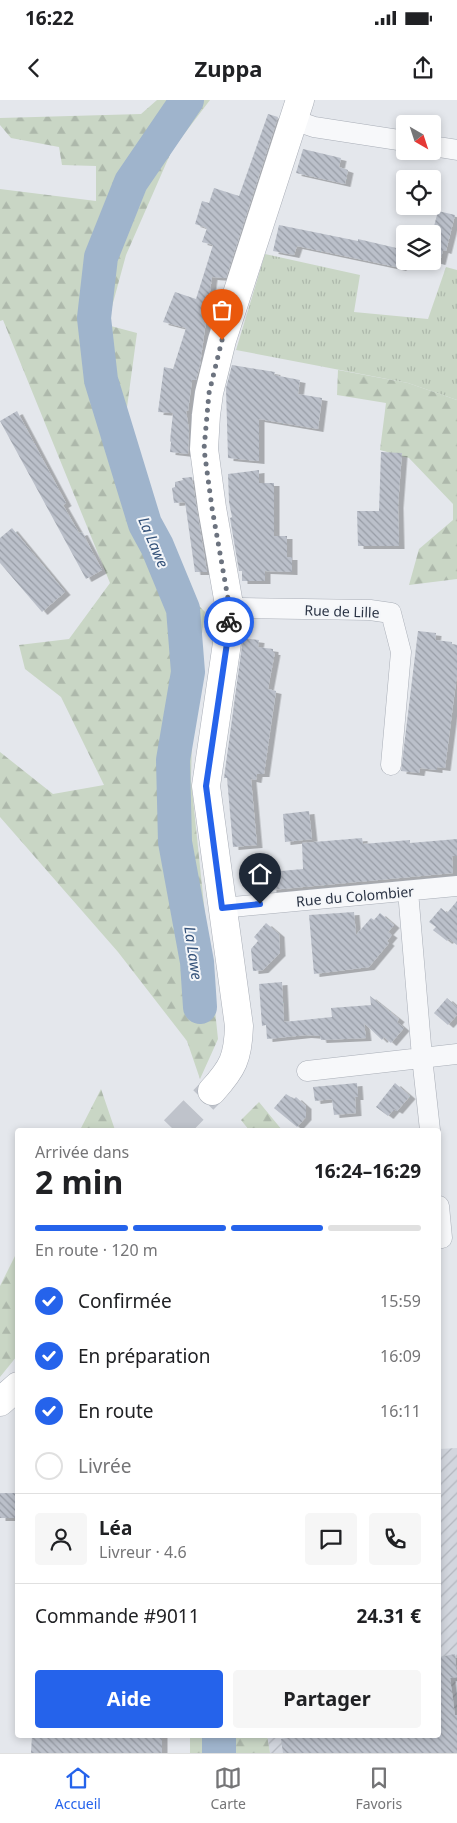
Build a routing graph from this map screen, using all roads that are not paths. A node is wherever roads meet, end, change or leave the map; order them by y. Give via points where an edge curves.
1 (297, 110) edge
2 (396, 140) edge
3 (441, 147) edge
4 (457, 150) edge
5 (230, 610) junction
6 (391, 765) dead end
7 (457, 886) edge
8 (408, 891) junction
9 (222, 908) junction
10 (457, 1054) edge
11 (422, 1057) junction
12 (307, 1071) dead end
13 (212, 1091) tunnel mouth
14 (430, 1128) edge
15 (441, 1227) edge
16 (442, 1238) dead end
17 (15, 1389) edge
18 (0, 1402) edge

1 - 2 street via 314,126
1 - 5 street via 222,340 206,415 204,449
3 - 4 street
5 - 6 street, Rue de Lille via 370,610 390,613 401,652
5 - 9 street via 206,786
7 - 8 street, Rue du Colombier
8 - 9 street, Rue du Colombier
8 - 11 street
9 - 13 street via 239,1026 238,1046 230,1071
10 - 11 street
11 - 12 street
11 - 14 street
15 - 16 street
17 - 18 street

